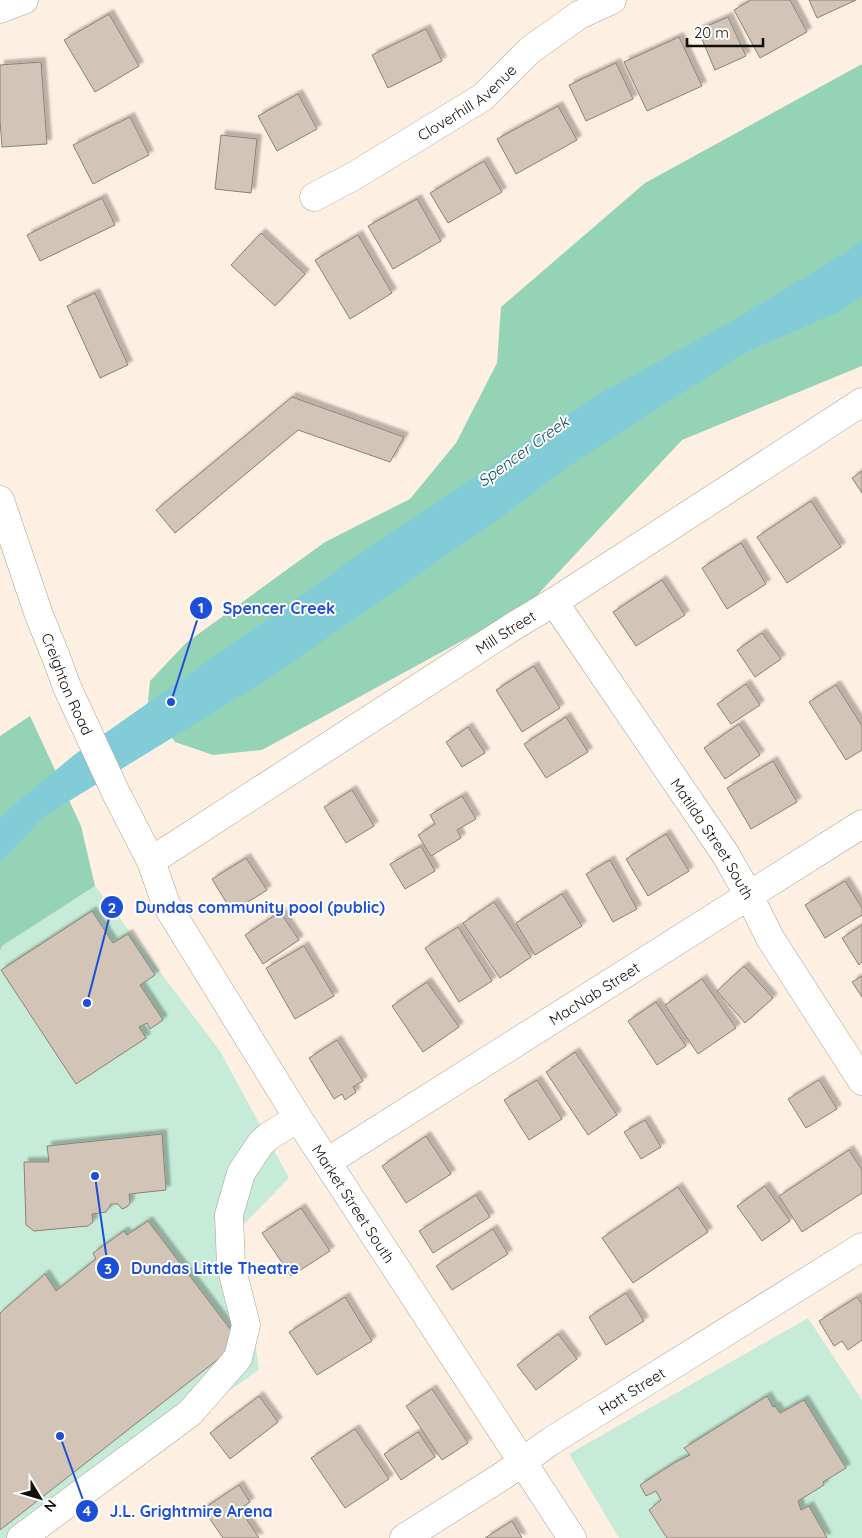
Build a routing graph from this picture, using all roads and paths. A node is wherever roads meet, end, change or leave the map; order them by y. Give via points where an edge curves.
1 (24, 0) edge
2 (612, 0) edge
3 (0, 9) edge
4 (314, 197) dead end
5 (862, 402) edge
6 (0, 500) edge
7 (554, 602) junction
8 (862, 824) edge
9 (151, 860) junction
10 (749, 896) junction
11 (862, 1080) edge
12 (298, 1118) junction
13 (327, 1162) junction
14 (862, 1247) edge
15 (523, 1461) junction
16 (21, 1538) edge
17 (404, 1538) edge
18 (572, 1538) edge

1 - 3 street
2 - 4 street, Cloverhill Avenue via 579,15 530,50 483,97
5 - 7 street, Mill Street
6 - 9 street, Creighton Road via 67,687
7 - 9 street, Mill Street
7 - 10 street, Matilda Street South via 726,855
8 - 10 street, MacNab Street
9 - 12 street, Market Street South via 166,904
10 - 11 street, Matilda Street South via 770,938
10 - 13 street, MacNab Street
12 - 13 street, Market Street South
12 - 16 street via 261,1143 241,1173 230,1215 231,1266 246,1325 238,1358 190,1413
13 - 15 street, Market Street South
14 - 15 street, Hatt Street
15 - 17 street, Hatt Street
15 - 18 street, Market Street South

